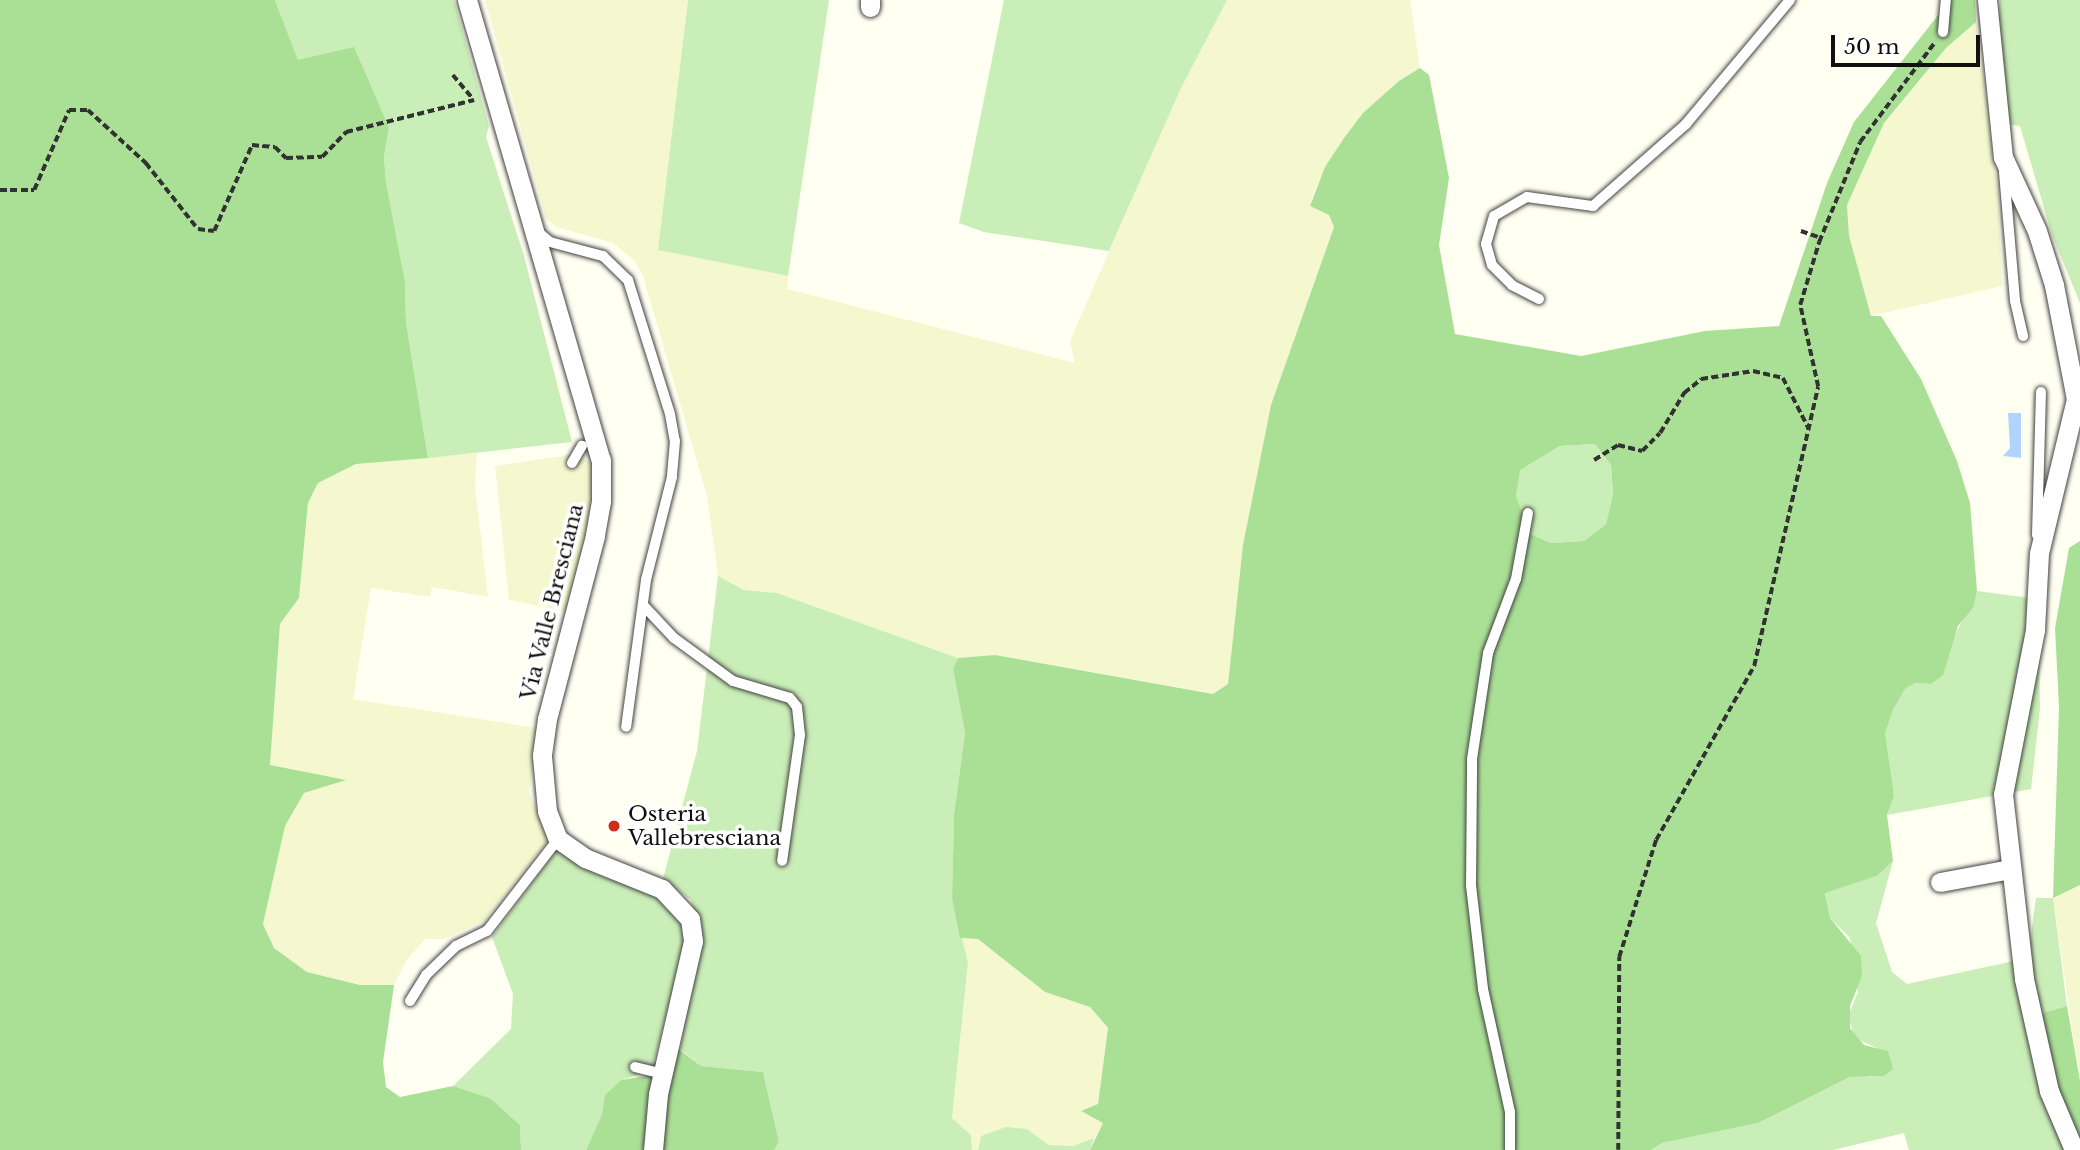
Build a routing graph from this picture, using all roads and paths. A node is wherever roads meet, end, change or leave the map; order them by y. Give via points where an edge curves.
1 (467, 0) edge
2 (1790, 0) edge
3 (1947, 0) edge
4 (1987, 0) edge
5 (1943, 32) joint
6 (474, 100) dead end
7 (2003, 158) junction
8 (0, 190) edge
9 (533, 228) junction
10 (1801, 231) dead end
11 (1821, 238) junction
12 (1539, 299) dead end
13 (2023, 336) dead end
14 (2041, 392) dead end
15 (1810, 430) junction
16 (582, 446) dead end
17 (1594, 460) dead end
18 (572, 463) dead end
19 (1528, 513) dead end
20 (2039, 553) junction
21 (643, 605) junction
22 (626, 727) dead end
23 (558, 839) junction
24 (782, 861) dead end
25 (2010, 869) junction
26 (1941, 882) dead end
27 (410, 1001) dead end
28 (635, 1067) dead end
29 (663, 1074) junction
30 (653, 1150) edge
31 (1510, 1150) edge
32 (1618, 1150) edge
33 (2074, 1150) edge

1 - 9 street, Via Valle Bresciana
2 - 12 lane via 1686,124 1593,206 1527,197 1494,216 1486,244 1492,265 1512,285
3 - 5 lane
4 - 7 street
5 - 11 path via 1860,142
6 - 8 path via 346,132 322,157 286,158 275,147 252,145 214,231 198,229 146,163 88,110 69,110 34,190
7 - 13 lane via 2015,301
7 - 20 street via 2037,231 2054,285 2076,399
9 - 21 lane via 550,242 587,248 615,267 628,280 651,342 670,414 675,458
9 - 23 street, Via Valle Bresciana via 601,460 597,525 547,719 542,756 547,811
10 - 11 path
11 - 15 path via 1800,305 1818,387
14 - 20 lane via 2036,511
15 - 17 path via 1798,415 1783,378 1753,371 1701,379 1684,393 1660,433 1642,451 1618,446
15 - 32 path via 1754,666 1656,840 1619,957
16 - 18 lane
19 - 31 lane via 1516,579 1488,653 1472,759 1471,886 1483,989 1510,1112
20 - 25 street via 2035,630 2003,794
21 - 22 lane
21 - 24 lane via 674,638 733,681 790,698 797,707 800,734
23 - 27 lane via 487,931 456,946 426,975
23 - 29 street via 584,858 662,889 690,919 693,941
25 - 26 street
25 - 33 street via 2024,979 2049,1091
28 - 29 lane
29 - 30 street

